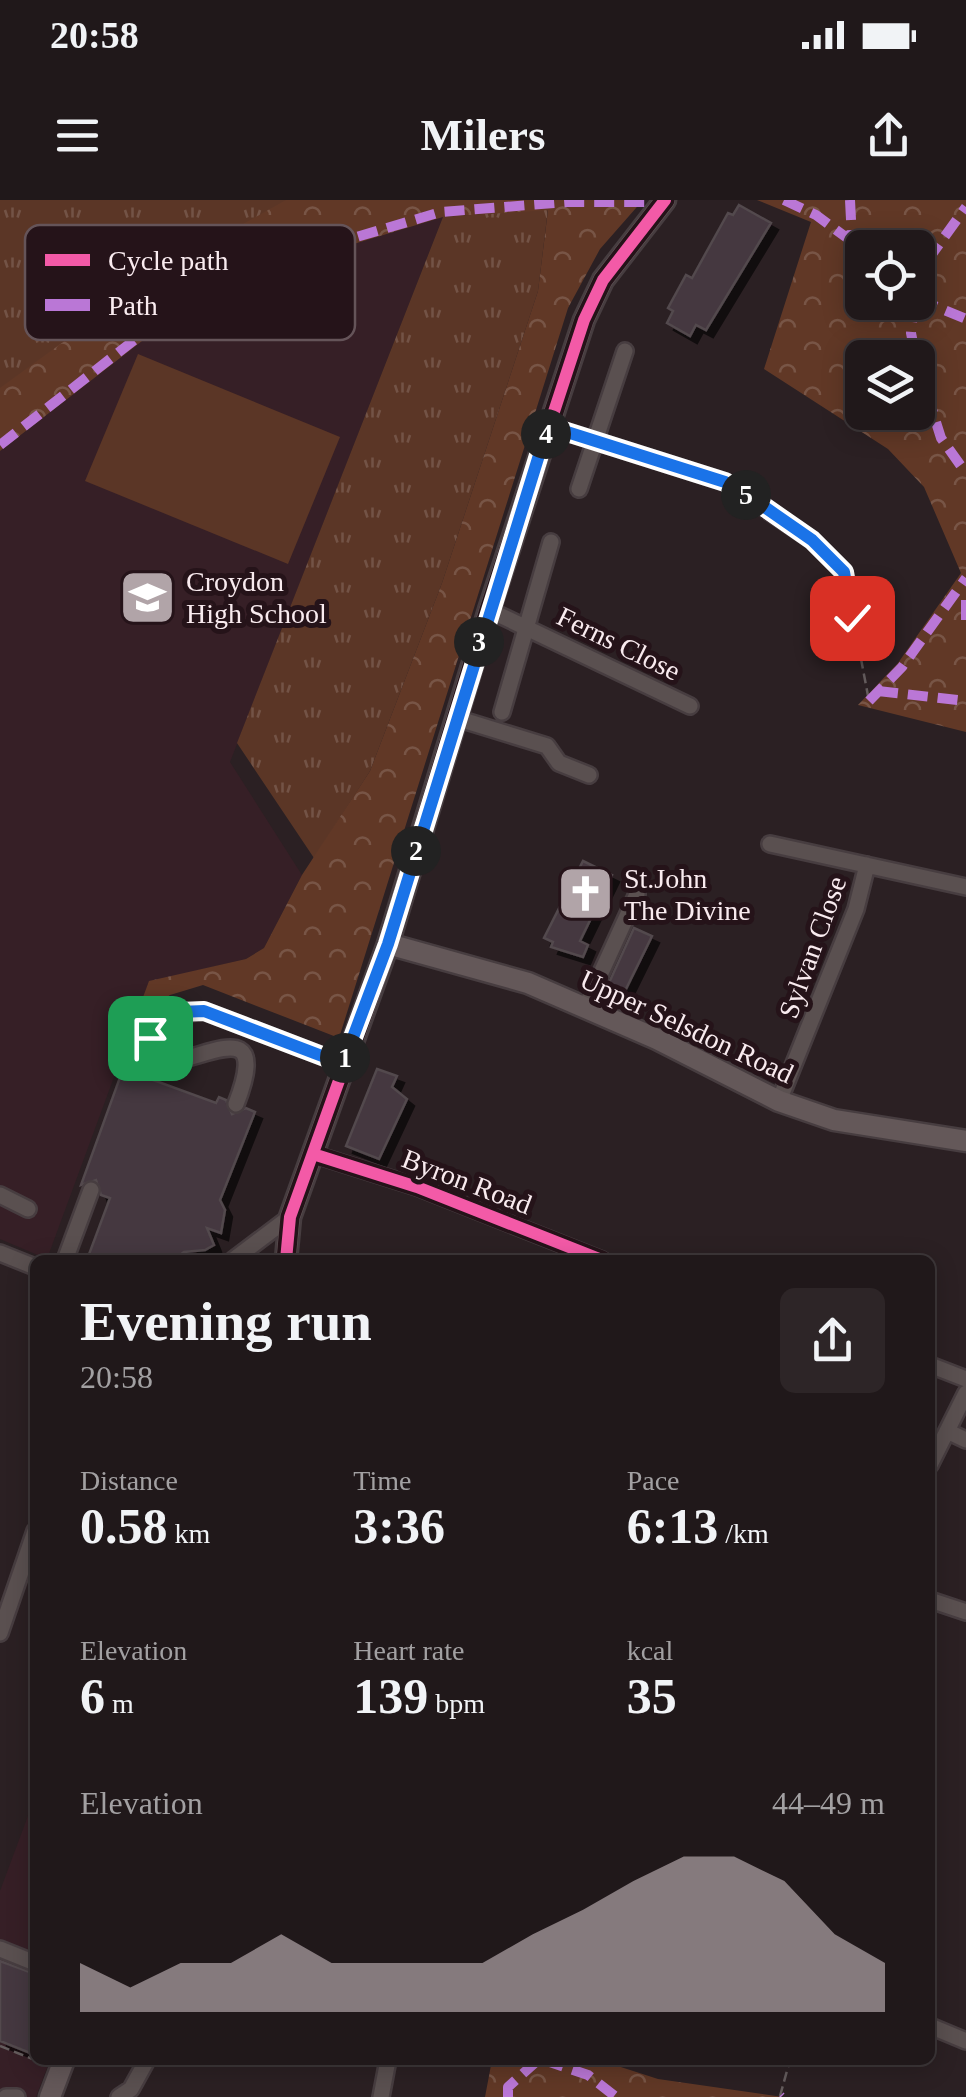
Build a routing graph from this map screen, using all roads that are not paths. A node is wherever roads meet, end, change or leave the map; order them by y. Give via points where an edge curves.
1 (666, 200) edge
2 (625, 351) dead end
3 (548, 426) junction
4 (594, 438) junction
5 (579, 489) dead end
6 (551, 542) dead end
7 (844, 572) road end
8 (488, 610) junction
9 (525, 626) junction
10 (690, 706) dead end
11 (502, 712) dead end
12 (456, 718) junction
13 (589, 775) dead end
14 (770, 844) dead end
15 (868, 865) junction
16 (966, 887) edge
17 (638, 894) dead end
18 (388, 944) junction
19 (586, 1008) junction
20 (343, 1064) junction
21 (779, 1102) junction
22 (236, 1104) dead end
23 (966, 1141) edge
24 (313, 1154) junction
25 (91, 1190) dead end
26 (0, 1195) edge
27 (28, 1208) dead end
28 (290, 1216) junction
29 (0, 1253) edge
30 (67, 1255) edge
31 (239, 1255) edge
32 (286, 1255) edge
33 (589, 1255) edge
34 (30, 1265) edge
35 (935, 1367) edge
36 (966, 1379) edge
37 (966, 1392) edge
38 (947, 1431) junction
39 (966, 1440) edge
40 (935, 1455) edge
41 (30, 1546) edge
42 (935, 1602) edge
43 (966, 1612) edge
44 (0, 1633) edge
45 (0, 1950) edge
46 (30, 1961) edge
47 (935, 2028) edge
48 (966, 2040) edge
49 (63, 2065) edge
50 (144, 2065) edge
51 (387, 2065) edge
52 (55, 2095) edge
53 (6, 2097) edge
54 (17, 2097) edge
55 (119, 2097) edge
56 (381, 2097) edge

1 - 3 main road via 603,280
2 - 4 street
3 - 4 street
3 - 8 main road
4 - 5 street
4 - 7 street via 725,482 812,540
6 - 9 street, Ferns Close
8 - 9 street, Ferns Close
8 - 12 main road
9 - 10 street, Ferns Close
9 - 11 street, Ferns Close
12 - 13 street via 546,746 559,763
12 - 18 main road
14 - 15 street, Sylvan Close
15 - 16 street, Sylvan Close
15 - 21 street, Sylvan Close
17 - 19 street
18 - 19 main road, Upper Selsdon Road via 528,983
18 - 20 main road
19 - 21 main road, Upper Selsdon Road
20 - 22 street via 204,1011 180,1012 160,1026 150,1038 163,1062 219,1046 244,1057 248,1074
20 - 24 main road
21 - 23 main road, Upper Selsdon Road via 834,1120
24 - 28 main road
24 - 33 street, Byron Road
25 - 30 street
26 - 27 street
28 - 31 street
28 - 32 main road
29 - 34 street
35 - 36 street
37 - 38 street
38 - 39 street
38 - 40 street
41 - 44 street
42 - 43 street
45 - 46 street
47 - 48 street
49 - 52 main road
50 - 55 street
51 - 56 street
53 - 54 street

